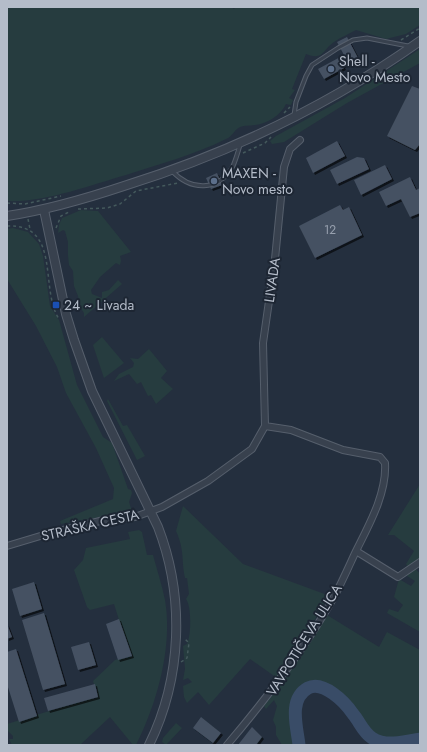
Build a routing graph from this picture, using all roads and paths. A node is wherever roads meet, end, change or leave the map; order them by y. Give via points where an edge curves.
1 (420, 28) edge
2 (400, 40) dead end
3 (420, 41) edge
4 (412, 47) junction
5 (288, 107) dead end
6 (283, 115) dead end
7 (293, 119) junction
8 (300, 140) dead end
9 (240, 144) junction
10 (172, 171) junction
11 (177, 184) dead end
12 (68, 194) dead end
13 (7, 203) edge
14 (44, 210) junction
15 (7, 216) edge
16 (7, 226) edge
17 (56, 232) dead end
18 (54, 311) dead end
19 (265, 426) junction
20 (150, 511) junction
21 (7, 546) edge
22 (356, 551) junction
23 (420, 562) edge
24 (149, 745) edge
25 (227, 745) edge

1 - 2 path
3 - 4 street
4 - 7 street
4 - 7 lane via 367,38 353,40 338,48 312,65 296,102
5 - 6 path
7 - 9 street
8 - 19 street, LIVADA via 290,149 284,167 275,259 263,342
9 - 10 street
9 - 10 lane via 228,174 204,187 180,180
10 - 14 street
11 - 17 path via 136,191 120,204 107,208 66,212 58,221
12 - 13 path via 25,204
14 - 15 street
14 - 20 street via 74,340 92,391
16 - 18 path via 23,227 38,237 48,268
19 - 20 street, LIVADA via 252,450 208,481
19 - 22 street via 291,430 343,450 380,457 385,463 386,473 381,492
20 - 21 street, STRAŠKA CESTA via 135,517 104,520 75,527
20 - 24 street via 164,544 174,582 176,629 173,674 163,713
22 - 23 street via 398,577
22 - 25 street, VAVPOTIČEVA ULICA via 334,597 293,662 266,700

